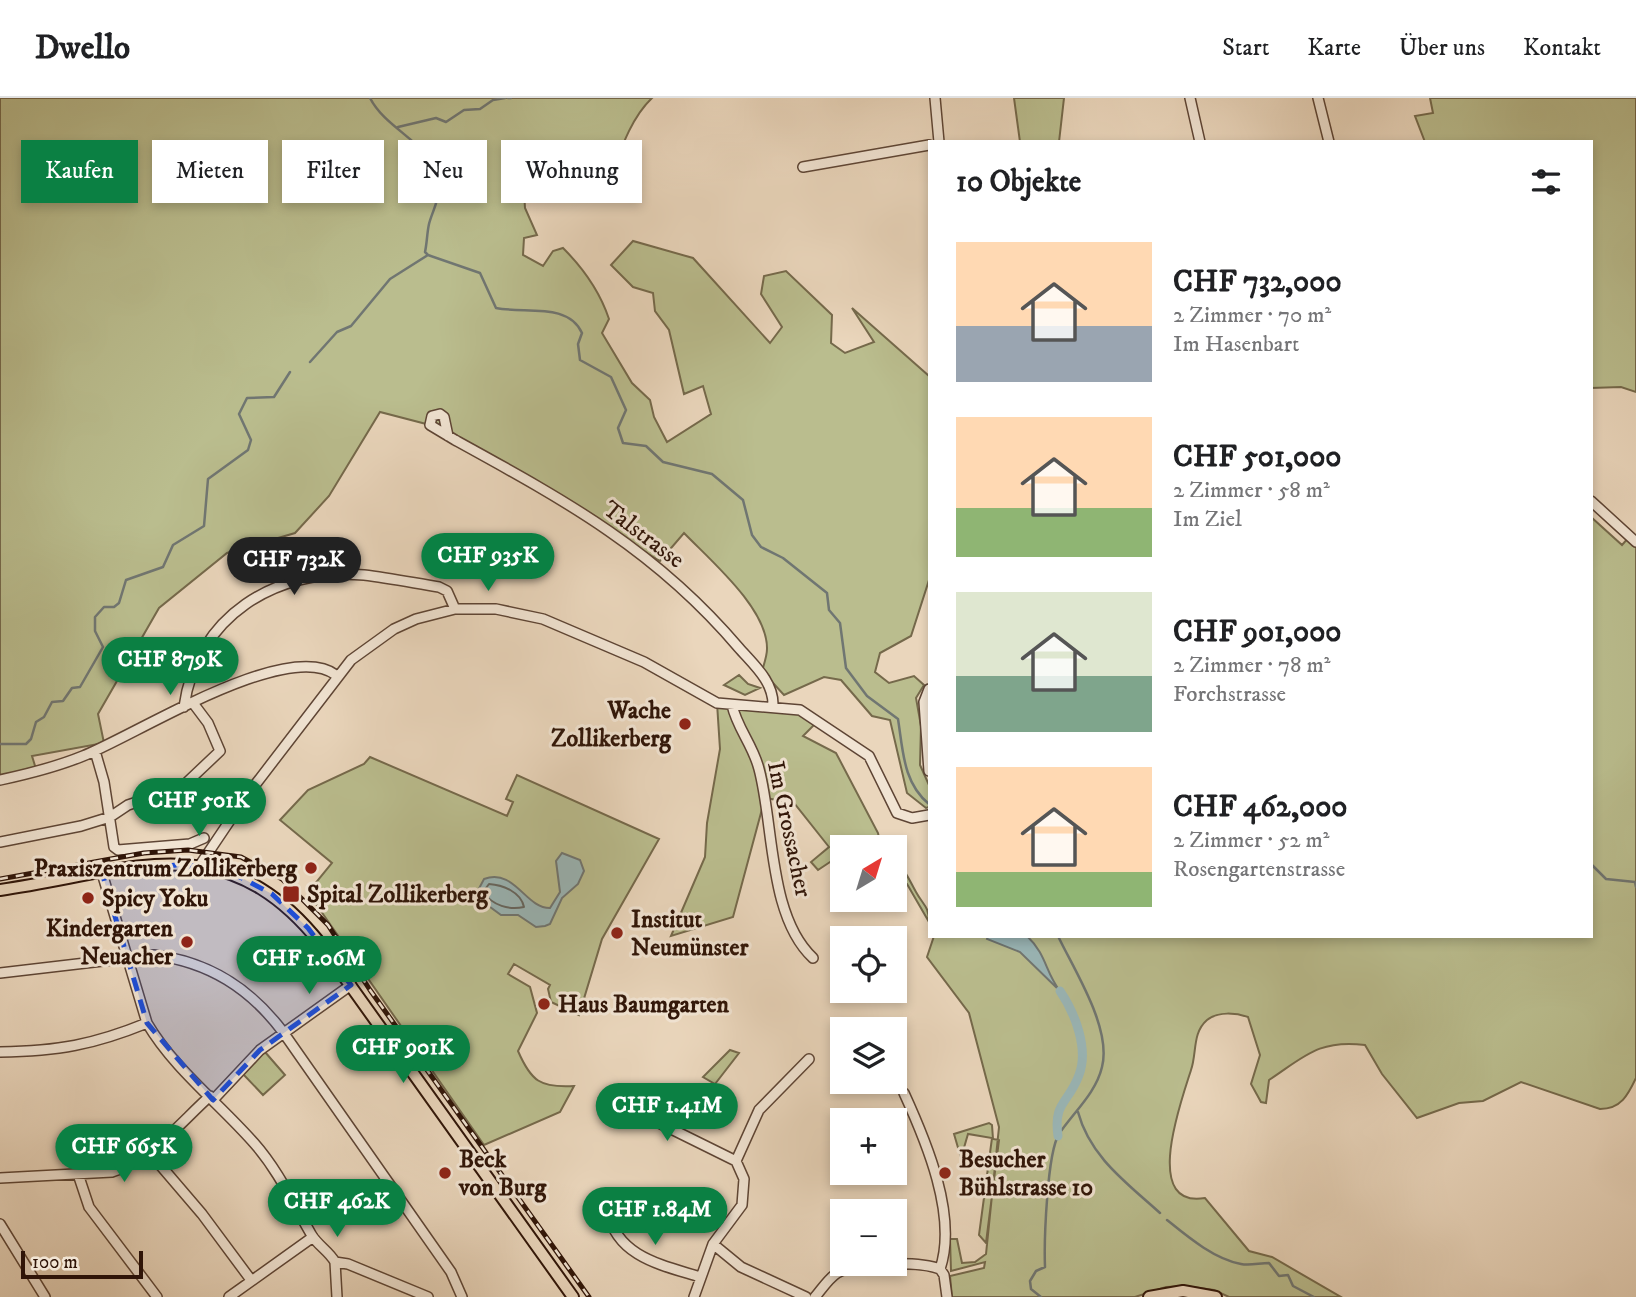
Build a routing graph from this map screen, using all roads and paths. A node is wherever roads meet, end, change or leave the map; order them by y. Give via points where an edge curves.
1 (935, 98) edge
2 (1190, 98) edge
3 (1318, 98) edge
4 (939, 140) edge
5 (1200, 140) edge
6 (1328, 140) edge
7 (928, 145) edge
8 (803, 167) dead end
9 (448, 436) dead end
10 (1593, 503) edge
11 (1636, 542) edge
12 (455, 609) junction
13 (337, 675) junction
14 (928, 692) edge
15 (188, 705) junction
16 (733, 705) junction
17 (773, 706) junction
18 (94, 751) junction
19 (928, 757) edge
20 (0, 780) edge
21 (928, 815) edge
22 (110, 817) junction
23 (204, 838) dead end
24 (0, 842) edge
25 (200, 865) junction
26 (103, 873) junction
27 (0, 890) edge
28 (125, 957) junction
29 (813, 958) dead end
30 (0, 973) edge
31 (351, 985) junction
32 (147, 1023) junction
33 (283, 1032) junction
34 (0, 1052) edge
35 (810, 1059) dead end
36 (904, 1094) edge
37 (212, 1098) junction
38 (606, 1107) dead end
39 (149, 1152) junction
40 (736, 1161) junction
41 (78, 1174) junction
42 (0, 1178) edge
43 (608, 1212) dead end
44 (0, 1224) edge
45 (313, 1237) junction
46 (713, 1244) junction
47 (335, 1262) junction
48 (940, 1269) junction
49 (700, 1277) junction
50 (251, 1280) junction
51 (45, 1297) edge
52 (157, 1297) edge
53 (229, 1297) edge
54 (337, 1297) edge
55 (428, 1297) edge
56 (462, 1297) edge
57 (573, 1297) edge
58 (694, 1297) edge
59 (806, 1297) edge
60 (815, 1297) edge
61 (947, 1297) edge
62 (1149, 1297) edge
63 (1216, 1297) edge

1 - 4 street
2 - 5 street
3 - 6 street
7 - 8 street
9 - 17 street, Talstrasse via 586,514 657,565 697,601 754,666 769,685
10 - 11 street
12 - 13 street via 394,629 367,646
12 - 15 street via 447,591 439,587 362,575 282,584 253,598 207,640 194,663
12 - 16 street via 496,609 543,619 644,662 709,701
13 - 15 street via 320,666 289,668 242,681
13 - 25 street
14 - 19 street via 924,702
15 - 18 street
15 - 22 street via 208,723 220,751 182,787
16 - 17 street
16 - 29 street, Im Grossacher via 735,720 753,745 761,772 769,837 784,901 797,935
17 - 21 street via 812,716 869,756 897,813 912,818
18 - 20 street
18 - 22 street
22 - 23 street via 118,850 190,844
22 - 24 street
25 - 26 main road via 156,865
25 - 31 main road via 248,879 281,901
26 - 27 main road
26 - 28 street
28 - 30 street
28 - 32 street
28 - 33 street via 177,958 223,976 262,1006
31 - 33 street
31 - 57 main road
32 - 34 street via 78,1047
32 - 37 street via 159,1044
33 - 37 street
33 - 56 street via 451,1272
35 - 40 street via 759,1110
36 - 48 street via 926,1142 937,1183 944,1254
37 - 39 street
37 - 45 street via 256,1144
38 - 40 street via 649,1118
39 - 41 street via 112,1172
39 - 50 street
40 - 46 street via 744,1179 742,1205
41 - 42 street
41 - 52 street via 89,1207
43 - 49 street via 613,1230 634,1253
44 - 51 street
45 - 47 street
45 - 50 street
46 - 49 street
46 - 59 street via 741,1267
47 - 54 street
47 - 55 street
48 - 60 street via 852,1267 835,1275
48 - 61 street
49 - 58 street
50 - 53 street
62 - 63 main road via 1182,1291

